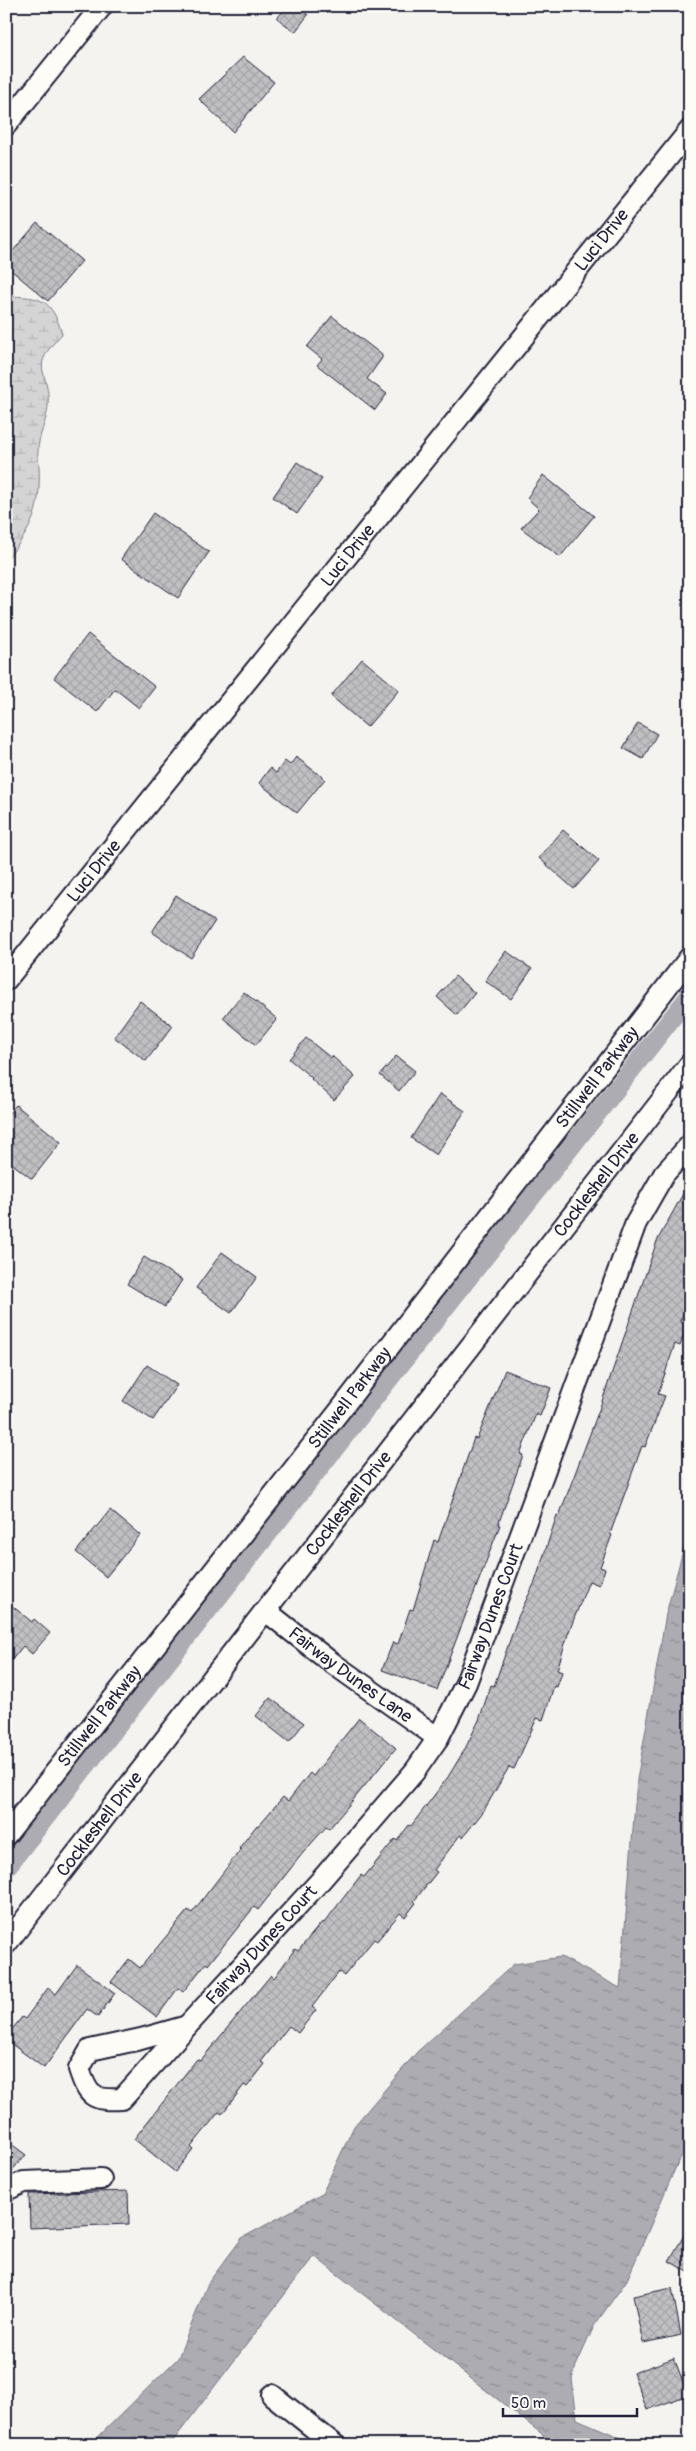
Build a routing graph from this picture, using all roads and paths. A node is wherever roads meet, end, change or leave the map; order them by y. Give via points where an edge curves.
1 (102, 6) edge
2 (6, 126) edge
3 (690, 130) edge
4 (690, 957) edge
5 (6, 980) edge
6 (690, 1064) edge
7 (690, 1145) edge
8 (266, 1611) junction
9 (438, 1738) junction
10 (6, 1835) edge
11 (6, 1944) edge
12 (187, 2026) junction
13 (101, 2179) dead end
14 (6, 2190) edge
15 (272, 2395) dead end
16 (335, 2445) edge

1 - 2 street
3 - 5 street, Luci Drive
4 - 10 street, Stillwell Parkway
6 - 8 street, Cockleshell Drive
7 - 9 street, Fairway Dunes Court via 664,1174 636,1224 466,1683
8 - 9 street, Fairway Dunes Lane
8 - 11 street, Cockleshell Drive
9 - 12 street, Fairway Dunes Court via 415,1771 365,1829
12 - 12 street, Fairway Dunes Court via 122,2099 102,2100 86,2089 79,2068 90,2050
13 - 14 street via 24,2182
15 - 16 street

